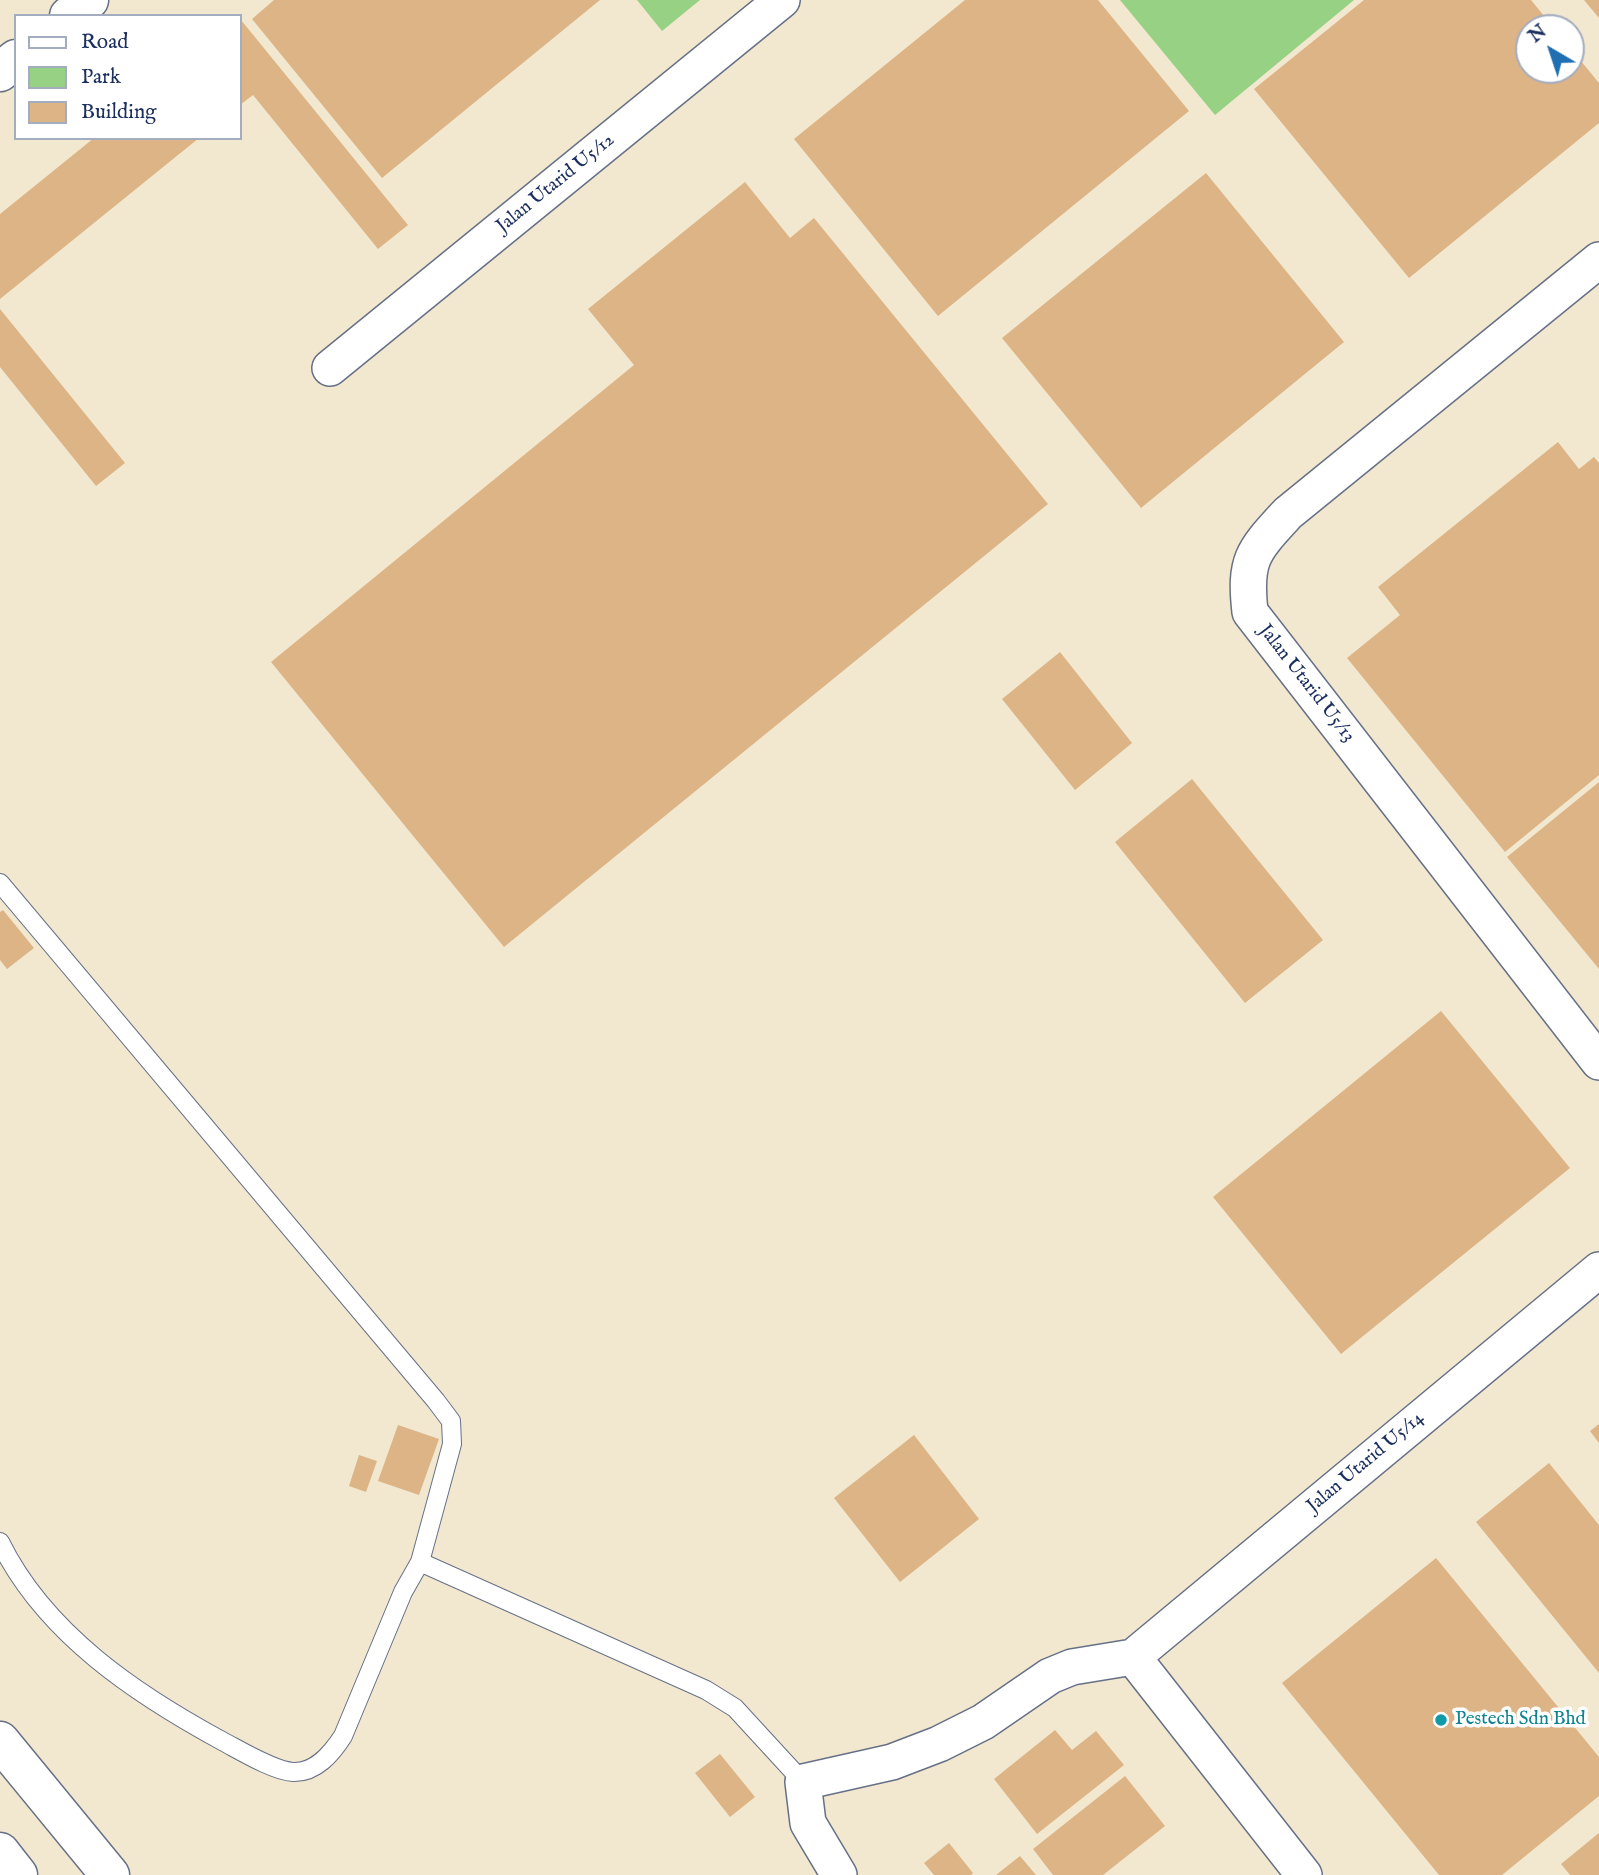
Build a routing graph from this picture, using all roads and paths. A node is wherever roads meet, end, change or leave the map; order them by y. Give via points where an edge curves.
1 (89, 0) edge
2 (782, 0) edge
3 (72, 14) edge
4 (14, 61) edge
5 (0, 72) edge
6 (1599, 260) edge
7 (330, 368) dead end
8 (0, 883) edge
9 (1599, 1062) edge
10 (1599, 1270) edge
11 (0, 1542) edge
12 (420, 1562) junction
13 (1133, 1657) junction
14 (0, 1741) edge
15 (803, 1782) junction
16 (0, 1852) edge
17 (18, 1875) edge
18 (110, 1875) edge
19 (839, 1875) edge
20 (1304, 1875) edge

1 - 3 street
2 - 7 street, Jalan Utarid U5/12
4 - 5 street
6 - 9 street, Jalan Utarid U5/13 via 1288,513 1256,548 1246,579 1250,612
8 - 12 lane via 451,1421 452,1444
10 - 13 street, Jalan Utarid U5/14
11 - 12 lane via 9,1562 45,1608 114,1673 173,1714 250,1756 292,1772 322,1762 342,1736
12 - 15 lane via 706,1690 735,1708
13 - 15 street via 1072,1667 1050,1676 984,1722 892,1762
13 - 20 street
14 - 18 street
15 - 19 street via 808,1823
16 - 17 street

